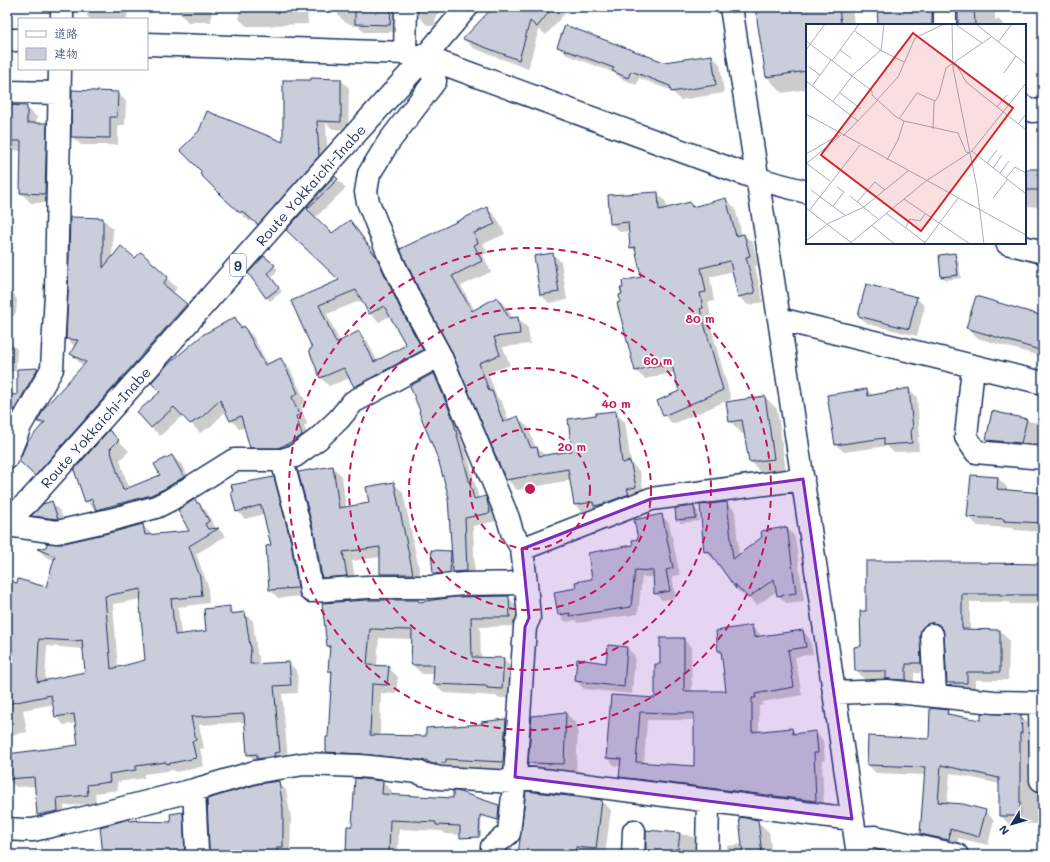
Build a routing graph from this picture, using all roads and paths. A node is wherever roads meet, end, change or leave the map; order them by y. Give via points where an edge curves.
1 (62, 7) edge
2 (406, 7) edge
3 (467, 7) edge
4 (731, 7) edge
5 (945, 7) edge
6 (62, 18) edge
7 (945, 24) edge
8 (7, 40) edge
9 (18, 40) edge
10 (148, 44) edge
11 (415, 55) junction
12 (60, 70) edge
13 (7, 92) edge
14 (59, 93) junction
15 (1026, 108) edge
16 (1043, 110) edge
17 (758, 179) junction
18 (806, 192) edge
19 (1011, 244) edge
20 (1043, 252) edge
21 (779, 319) junction
22 (440, 355) junction
23 (973, 366) junction
24 (1043, 383) edge
25 (7, 458) edge
26 (1043, 458) edge
27 (282, 460) junction
28 (803, 479) junction
29 (7, 521) edge
30 (7, 525) edge
31 (522, 548) junction
32 (526, 583) junction
33 (932, 635) dead end
34 (834, 693) junction
35 (935, 696) junction
36 (1041, 704) edge
37 (514, 779) junction
38 (1041, 780) dead end
39 (194, 790) junction
40 (708, 801) junction
41 (7, 829) edge
42 (634, 831) dead end
43 (855, 837) edge
44 (199, 855) edge
45 (492, 855) edge
46 (633, 855) edge
47 (707, 855) edge
48 (884, 855) edge
49 (957, 855) edge

1 - 6 street
2 - 11 street
3 - 11 street, Route Yokkaichi-Inabe / 9
4 - 17 street
5 - 7 street
8 - 9 street
10 - 11 street
11 - 17 street
11 - 22 street via 435,81 388,143 369,174 366,192 410,302
11 - 29 street, Route Yokkaichi-Inabe / 9 via 303,192 29,501
12 - 14 street
13 - 14 street
14 - 25 street via 56,293 52,369 20,426
15 - 16 street via 1032,111
17 - 18 street
17 - 21 street
19 - 20 street
21 - 23 street
21 - 28 street
22 - 27 street via 353,402 339,419 296,456
22 - 31 street via 512,532
23 - 24 street
23 - 26 street via 966,437 976,452
27 - 30 street via 234,460 156,507 114,519 57,532
27 - 32 street via 303,539 311,591
28 - 31 street via 651,498
28 - 34 street
31 - 32 street
32 - 37 street via 529,618 524,627
33 - 35 street
34 - 35 street via 887,691
34 - 43 street
35 - 36 street
36 - 38 street
37 - 39 street via 440,778 418,772 360,766 304,764 255,772
37 - 40 street via 568,783
37 - 45 street via 509,833 492,847
39 - 41 street via 34,830
39 - 44 street
40 - 43 street
40 - 47 street
42 - 46 street
43 - 48 street
43 - 49 street via 875,837

